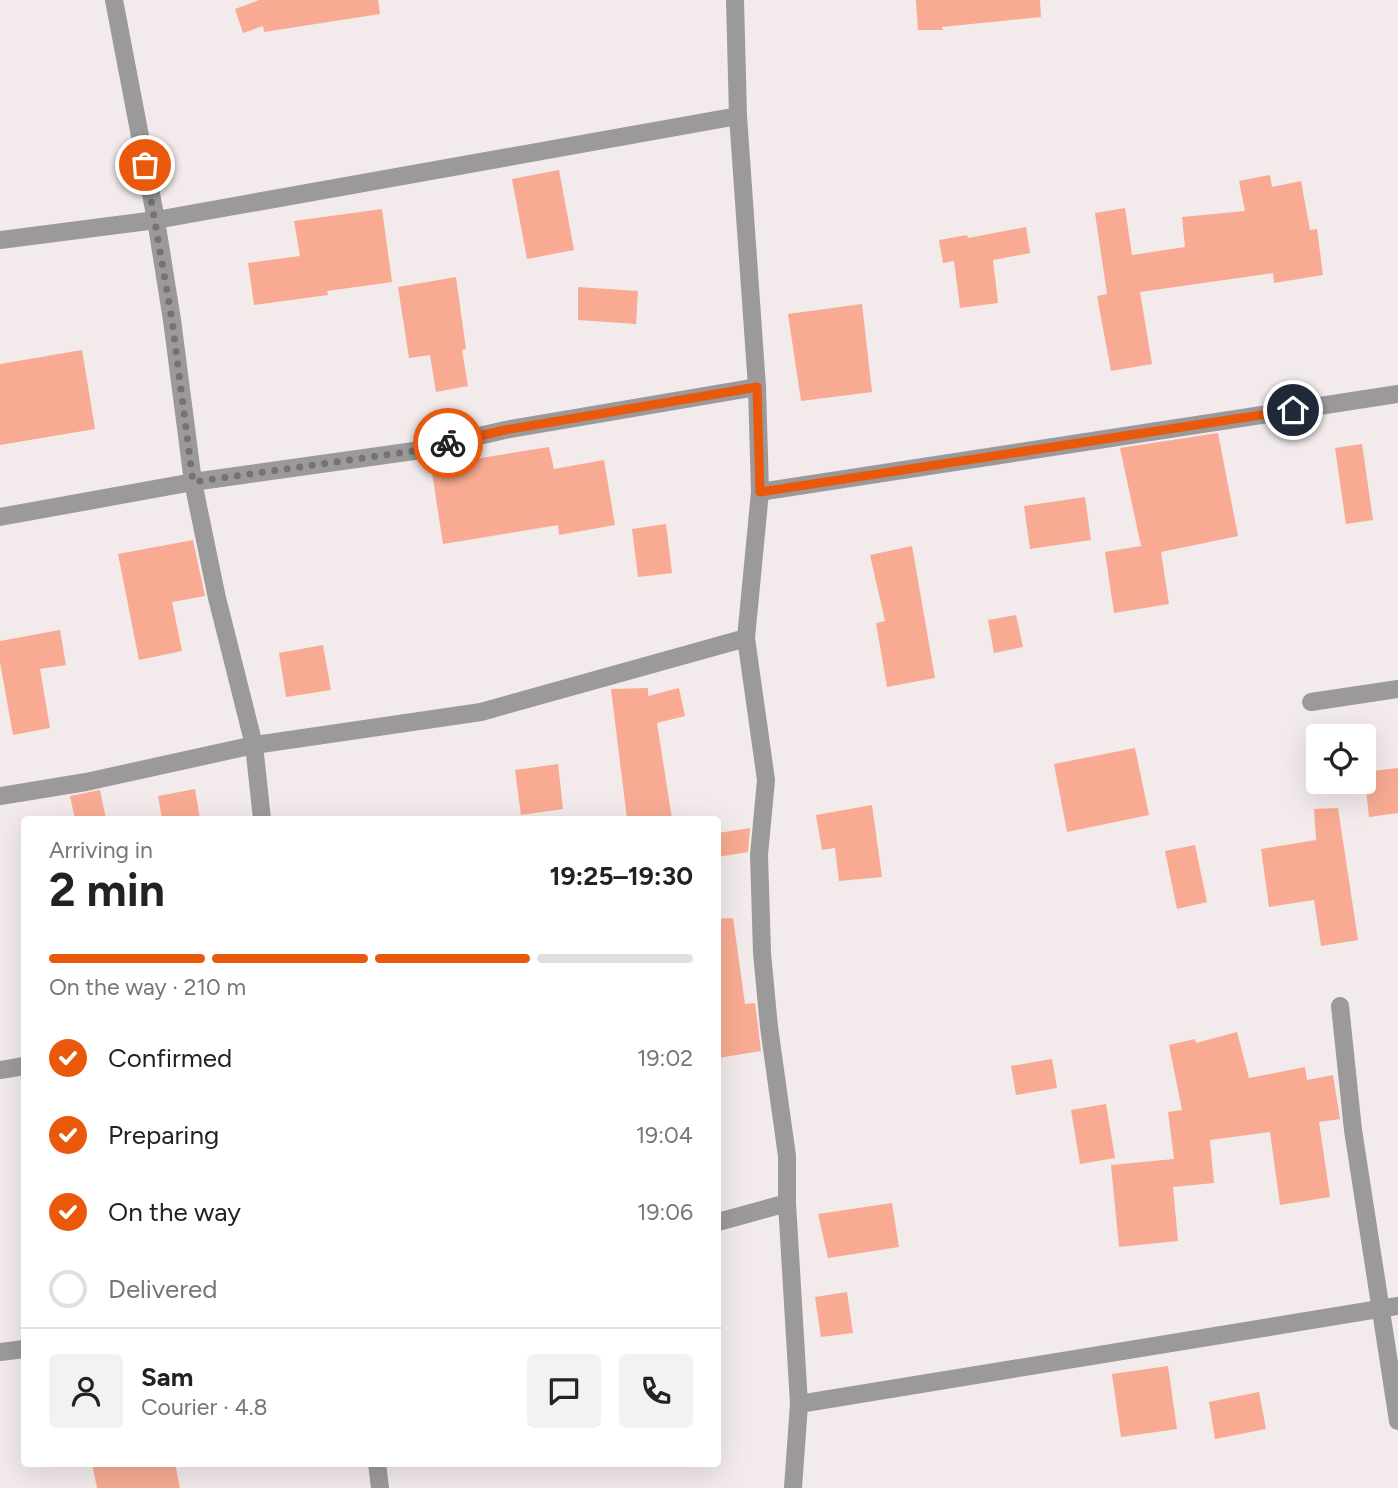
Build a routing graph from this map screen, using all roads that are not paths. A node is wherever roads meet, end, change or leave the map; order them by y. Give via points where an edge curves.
1 (114, 0) edge
2 (735, 0) edge
3 (738, 116) junction
4 (156, 220) junction
5 (0, 240) edge
6 (757, 387) junction
7 (1398, 394) edge
8 (193, 482) junction
9 (760, 492) junction
10 (0, 517) edge
11 (746, 638) junction
12 (1398, 689) edge
13 (1311, 702) dead end
14 (254, 745) junction
15 (0, 796) edge
16 (262, 816) edge
17 (1340, 1006) dead end
18 (21, 1066) edge
19 (0, 1070) edge
20 (787, 1203) junction
21 (721, 1221) edge
22 (1398, 1306) edge
23 (1379, 1309) junction
24 (21, 1349) edge
25 (0, 1352) edge
26 (799, 1404) junction
27 (1398, 1421) edge
28 (377, 1467) edge
29 (380, 1488) edge
30 (793, 1488) edge

1 - 4 street
2 - 3 street
3 - 4 street
3 - 6 street
4 - 5 street
4 - 8 street
6 - 8 street via 505,430 414,451
6 - 9 street
7 - 9 street
8 - 10 street
8 - 14 street
9 - 11 street
11 - 14 street via 481,712
11 - 20 street via 766,780 759,855 762,953 787,1156
12 - 13 street
14 - 15 street
14 - 16 street
17 - 23 street
18 - 19 street
20 - 21 street
20 - 26 street
22 - 23 street
23 - 26 street
23 - 27 street
24 - 25 street
26 - 30 street
28 - 29 street

